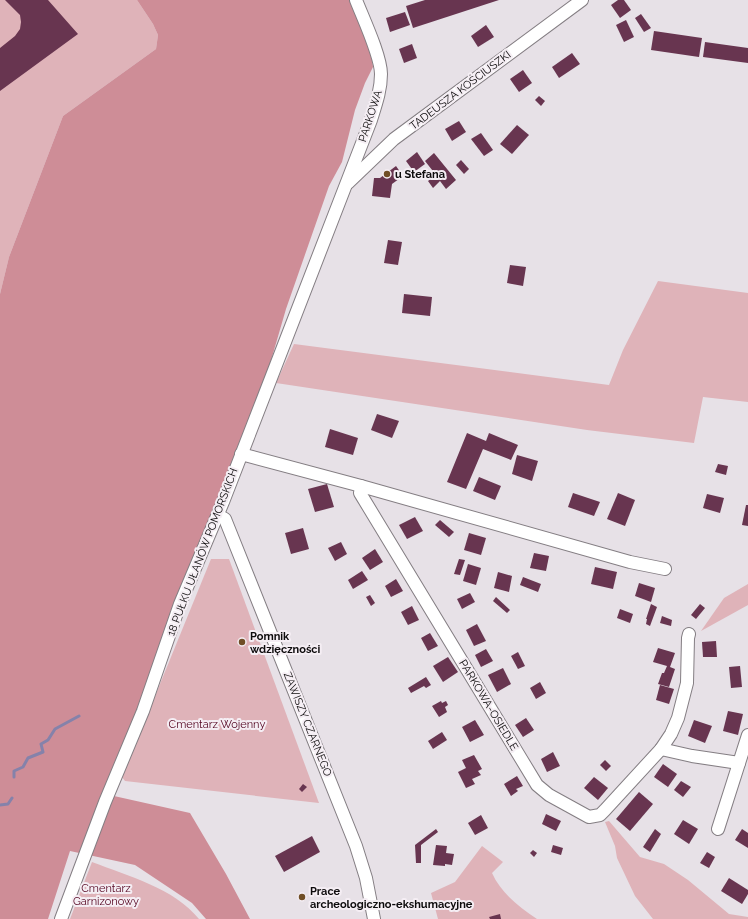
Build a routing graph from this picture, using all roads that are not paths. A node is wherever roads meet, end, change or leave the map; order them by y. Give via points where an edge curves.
1 (356, 0) edge
2 (582, 0) edge
3 (345, 186) junction
4 (241, 454) junction
5 (360, 486) junction
6 (218, 514) junction
7 (665, 569) dead end
8 (689, 634) dead end
9 (748, 736) edge
10 (661, 749) junction
11 (739, 763) junction
12 (718, 830) dead end
13 (61, 919) edge
14 (374, 919) edge

1 - 3 street, PARKOWA via 377,54 381,72 379,95 372,120
2 - 3 street, TADEUSZA KOŚCIUSZKI via 394,139
3 - 4 street, 18 PUŁKU UŁANÓW POMORSKICH
4 - 5 street
4 - 6 street, 18 PUŁKU UŁANÓW POMORSKICH
5 - 7 street via 630,562
5 - 10 street, PARKOWA-OSIEDLE via 360,493 542,790 589,816 600,814
6 - 13 street, 18 PUŁKU UŁANÓW POMORSKICH via 180,604 143,711
6 - 14 street, ZAWISZY CZARNEGO via 226,519 356,846 366,878
8 - 10 street, PARKOWA-OSIEDLE via 684,700 671,734
9 - 11 street
10 - 11 street
11 - 12 street

